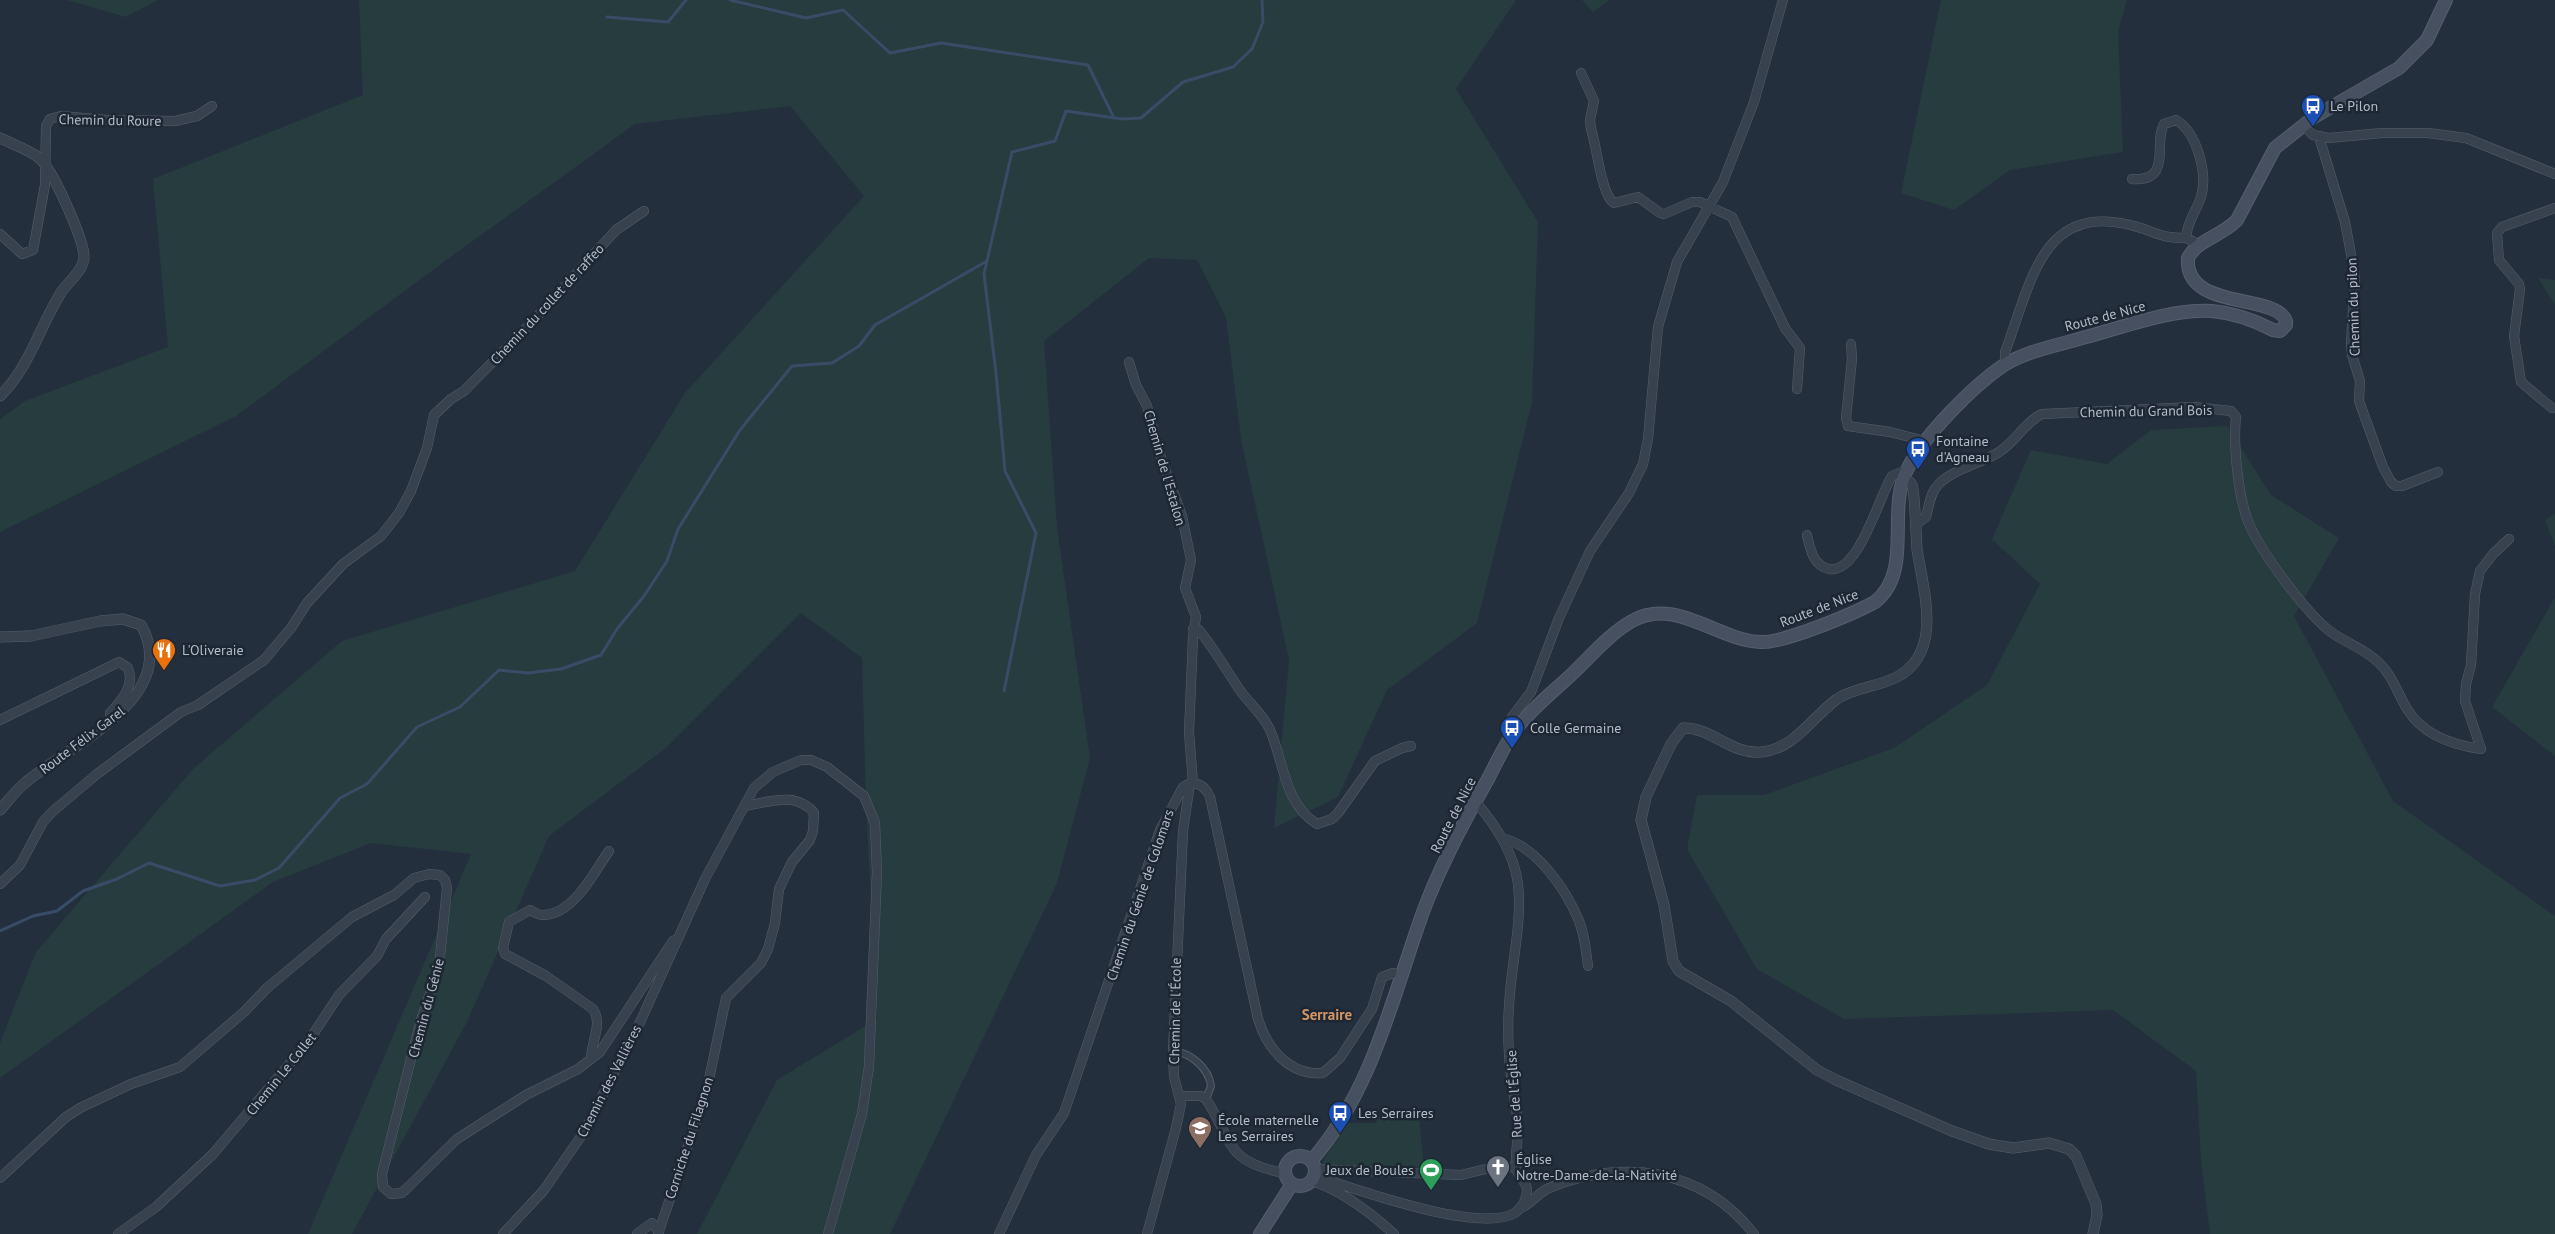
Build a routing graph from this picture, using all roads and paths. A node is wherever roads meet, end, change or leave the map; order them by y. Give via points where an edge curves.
1 (1783, 0) edge
2 (2446, 0) edge
3 (1581, 73) dead end
4 (212, 106) dead end
5 (2303, 124) junction
6 (2319, 137) junction
7 (0, 138) edge
8 (44, 163) junction
9 (2555, 174) edge
10 (2132, 179) dead end
11 (1710, 206) junction
12 (2555, 208) edge
13 (644, 211) dead end
14 (0, 234) edge
15 (2186, 237) junction
16 (2197, 245) junction
17 (1851, 344) dead end
18 (1129, 362) dead end
19 (2005, 365) junction
20 (1797, 389) dead end
21 (0, 396) edge
22 (2552, 408) dead end
23 (1925, 441) junction
24 (2438, 472) dead end
25 (1905, 474) junction
26 (1915, 525) junction
27 (1807, 535) dead end
28 (2509, 539) dead end
29 (1193, 629) junction
30 (0, 637) edge
31 (0, 720) edge
32 (110, 720) junction
33 (1517, 728) junction
34 (1411, 746) dead end
35 (1191, 783) junction
36 (1475, 801) junction
37 (745, 806) junction
38 (0, 810) edge
39 (1502, 838) junction
40 (609, 851) dead end
41 (0, 884) edge
42 (425, 897) dead end
43 (678, 939) junction
44 (1588, 966) dead end
45 (1402, 976) junction
46 (1173, 1052) junction
47 (591, 1059) junction
48 (1180, 1096) junction
49 (1206, 1099) junction
50 (1516, 1167) junction
51 (1313, 1171) junction
52 (1284, 1173) junction
53 (0, 1178) edge
54 (1292, 1184) junction
55 (1517, 1210) junction
56 (658, 1233) edge
57 (118, 1234) edge
58 (503, 1234) edge
59 (637, 1234) edge
60 (828, 1234) edge
61 (1000, 1234) edge
62 (1147, 1234) edge
63 (1260, 1234) edge
64 (1394, 1234) edge
65 (1754, 1234) edge
66 (2093, 1234) edge

1 - 11 street via 1754,102 1723,182
2 - 5 main road via 2427,40 2400,68
3 - 11 street via 1594,101 1591,129 1610,201 1614,203 1638,196 1664,214 1692,202
4 - 8 street, Chemin du Roure via 191,118 175,121 54,117 46,126
5 - 6 street via 2310,133
5 - 16 main road via 2287,136 2266,160 2230,228
6 - 9 street via 2382,133 2455,136 2481,143
6 - 24 street, Chemin du pilon via 2350,247 2355,288 2352,355 2360,381 2359,401 2367,426 2383,467 2396,486
7 - 8 street via 38,156
8 - 14 street via 45,185 33,250 22,254
8 - 21 street via 75,227 83,262 55,302 23,367
10 - 15 street via 2144,178 2154,172 2161,158 2161,129 2164,124 2176,120 2183,124 2197,151 2204,182 2198,205 2188,222
11 - 20 street via 1732,217 1737,224 1785,328 1800,348
11 - 33 street via 1677,262 1658,327 1643,464 1629,494 1590,551 1559,618 1535,684 1512,717
12 - 22 street via 2502,227 2497,233 2498,260 2520,289 2514,336 2521,382
13 - 41 street, Chemin du collet de raffeo via 616,230 533,321 464,391 434,415 427,448 399,513 381,536 343,564 325,583 264,660 198,705 181,712 52,812 43,822 20,865
15 - 16 street
15 - 19 street via 2169,237 2131,225 2104,222 2065,232 2037,263 2005,352
16 - 19 main road, Route de Nice via 2188,258 2193,281 2212,292 2278,312 2286,321 2284,328 2273,330 2230,313 2184,312 2036,351
17 - 23 street via 1848,426
18 - 29 street, Chemin de l'Estalon via 1147,406 1182,516 1191,560 1185,588 1196,617
19 - 23 main road, Route de Nice
23 - 25 main road, Route de Nice
25 - 26 street via 1913,490
25 - 27 street via 1892,476 1859,549 1837,568 1827,568 1817,562
25 - 33 main road, Route de Nice via 1898,498 1894,571 1886,592 1875,602 1789,637 1767,642 1749,641 1676,616 1658,614 1640,618 1595,652
26 - 28 street, Chemin du Grand Bois via 1926,517 1937,485 2002,450 2031,419 2042,414 2194,407 2231,411 2236,417 2234,429 2241,499 2249,523 2297,597 2327,629 2378,662 2390,676 2407,710 2424,727 2442,740 2481,749 2465,701 2471,665 2475,594 2480,571
26 - 66 street via 1927,630 1924,645 1909,669 1883,683 1850,692 1799,736 1763,752 1732,747 1702,730 1690,728 1683,728 1671,744 1646,797 1641,820 1664,905 1673,961 1679,970 1731,1001 1817,1070 1836,1080 1989,1144 2013,1148 2049,1143 2068,1149 2076,1156 2096,1204 2098,1215
29 - 34 street via 1198,629 1207,640 1241,692 1266,722 1295,804 1305,817 1317,824 1332,819 1338,813 1375,761
29 - 35 street, Chemin de l'Estalon via 1189,732
30 - 32 street, Route Félix Garel via 31,636 123,619 140,625 148,638 148,674 132,701
31 - 32 street via 119,662 128,668 130,682 110,713
32 - 38 street, Route Félix Garel via 25,783
33 - 36 main road, Route de Nice
35 - 45 street via 1203,786 1210,797 1258,1019 1269,1045 1281,1059 1301,1071 1314,1074 1327,1070 1340,1058 1372,1008 1382,977 1393,973
35 - 46 street, Chemin de l'École via 1182,841
35 - 61 street, Chemin du Génie de Colomars via 1178,792 1160,830 1064,1113 1036,1155
36 - 39 street, Rue de l'Église
36 - 45 main road, Route de Nice via 1430,894
37 - 43 street via 701,887
37 - 56 street, Corniche du Filagnon via 790,799 800,802 814,813 813,831 778,890 772,937 761,963 726,998 707,1089
37 - 60 street via 754,788 772,772 801,760 811,760 827,767 859,791 875,823 877,872 869,1066 862,1114
39 - 44 street via 1526,849 1561,889 1579,921
39 - 50 street, Rue de l'Église via 1517,882 1519,900 1509,1010 1510,1067 1518,1114
40 - 47 street via 574,898 560,911 543,916 530,910 509,922 503,948 506,954 546,976 593,1009 598,1024
42 - 57 street, Chemin Le Collet via 386,939 377,956 339,995 308,1042 213,1154 156,1207
43 - 47 street, Chemin du Génie via 673,940 600,1052
43 - 58 street, Chemin des Vallières via 584,1132 544,1190
45 - 51 main road, Route de Nice via 1368,1071
46 - 48 street, Chemin de l'École via 1174,1077
46 - 49 street via 1191,1057 1207,1074 1211,1086
47 - 53 street, Chemin du Génie via 457,1139 402,1193 391,1194 383,1187 382,1174 420,1023 439,966 447,888 440,875 429,874 414,878 394,895 352,917 180,1067 131,1084 80,1108
48 - 49 street
48 - 62 street, Chemin de l'École via 1176,1128
49 - 52 street via 1226,1140 1235,1151 1262,1167
50 - 51 street via 1490,1168 1461,1175
50 - 55 street, Rue de l'Église via 1527,1189 1524,1203
51 - 52 main road via 1305,1156 1292,1157 1286,1163
51 - 54 main road via 1305,1186
51 - 55 street via 1398,1204 1438,1215 1493,1220
51 - 64 street
52 - 54 main road
54 - 63 main road
55 - 65 street via 1546,1189 1588,1175 1650,1172 1666,1175 1708,1194 1732,1210
56 - 59 street via 652,1223

